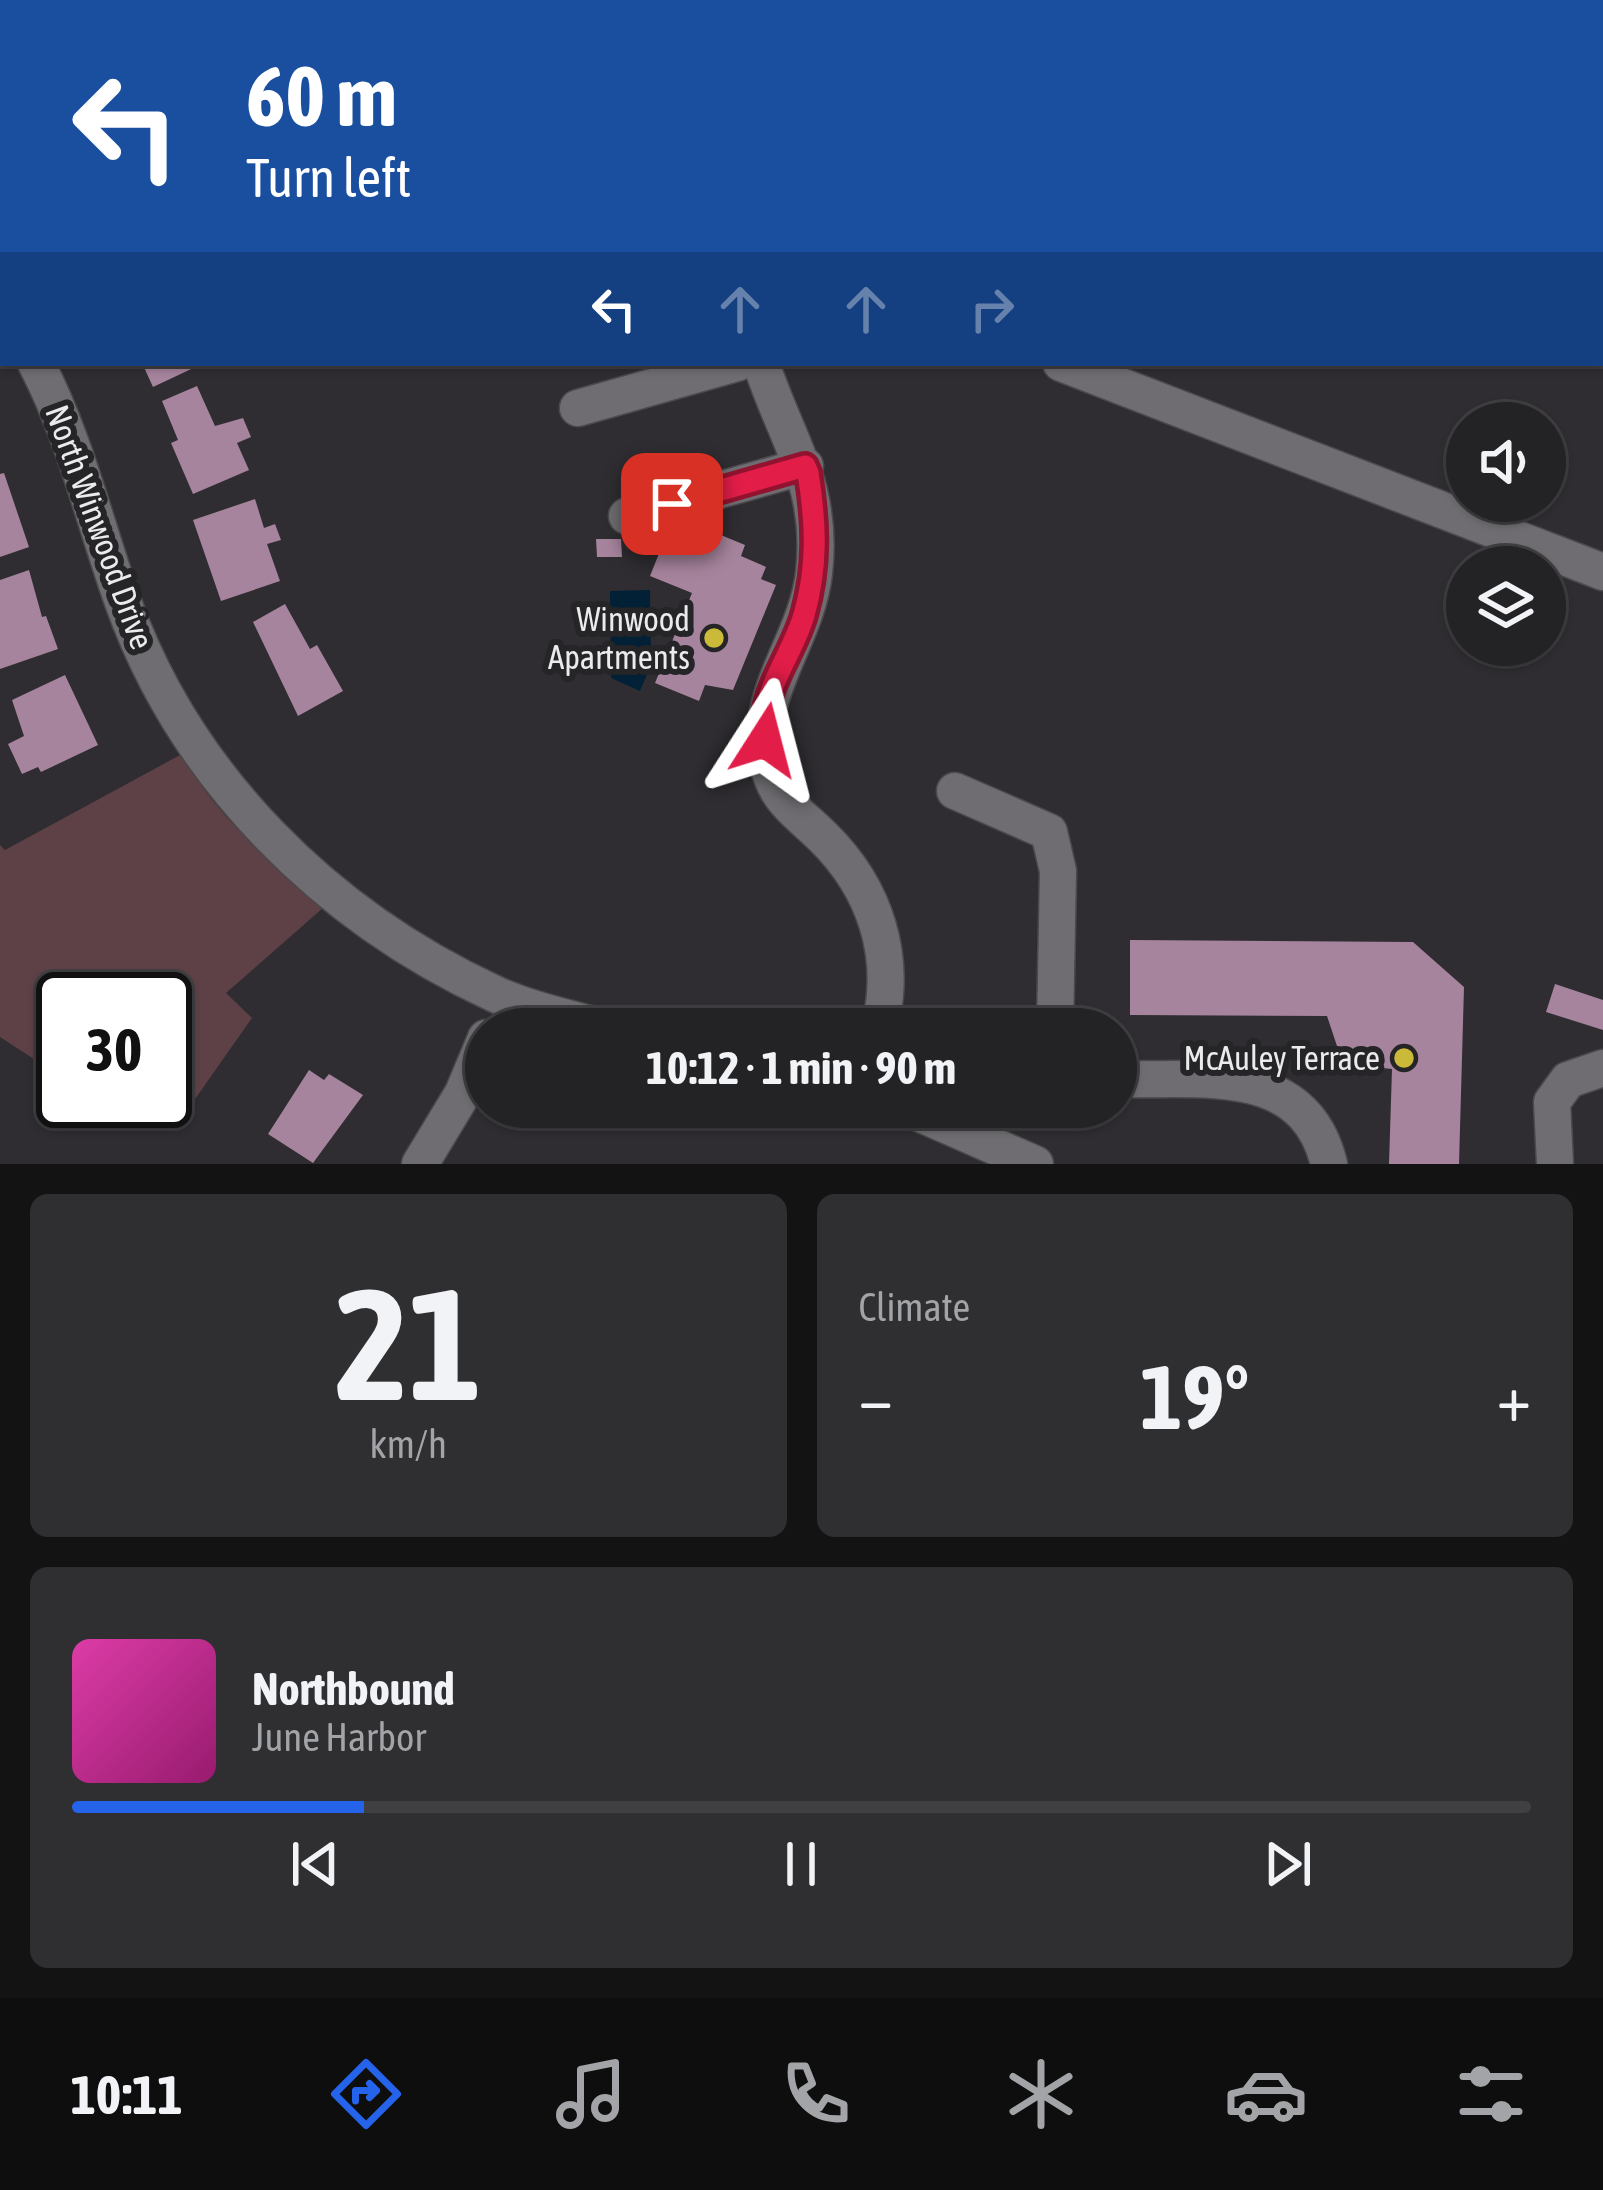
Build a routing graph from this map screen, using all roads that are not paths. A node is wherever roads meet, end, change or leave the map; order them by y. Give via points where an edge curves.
1 (37, 366) edge
2 (726, 366) edge
3 (761, 366) edge
4 (1069, 366) edge
5 (578, 408) dead end
6 (805, 466) junction
7 (628, 516) dead end
8 (1603, 572) edge
9 (955, 791) dead end
10 (488, 1008) edge
11 (883, 1008) edge
12 (1055, 1008) edge
13 (1603, 1068) edge
14 (1137, 1080) edge
15 (465, 1089) edge
16 (955, 1128) edge
17 (420, 1164) edge
18 (1034, 1164) edge
19 (1329, 1164) edge
20 (1555, 1164) edge

1 - 10 street, North Winwood Drive via 82,466 151,667 222,782 278,845 361,917
2 - 5 street
3 - 6 street
4 - 8 street
6 - 7 street
6 - 11 street via 817,524 814,576 763,727 771,776 790,809 860,880 882,932
9 - 12 street via 1049,832 1058,871
13 - 20 street via 1568,1080 1552,1102
14 - 19 street via 1253,1083 1278,1093 1308,1114
15 - 17 street
16 - 18 street

